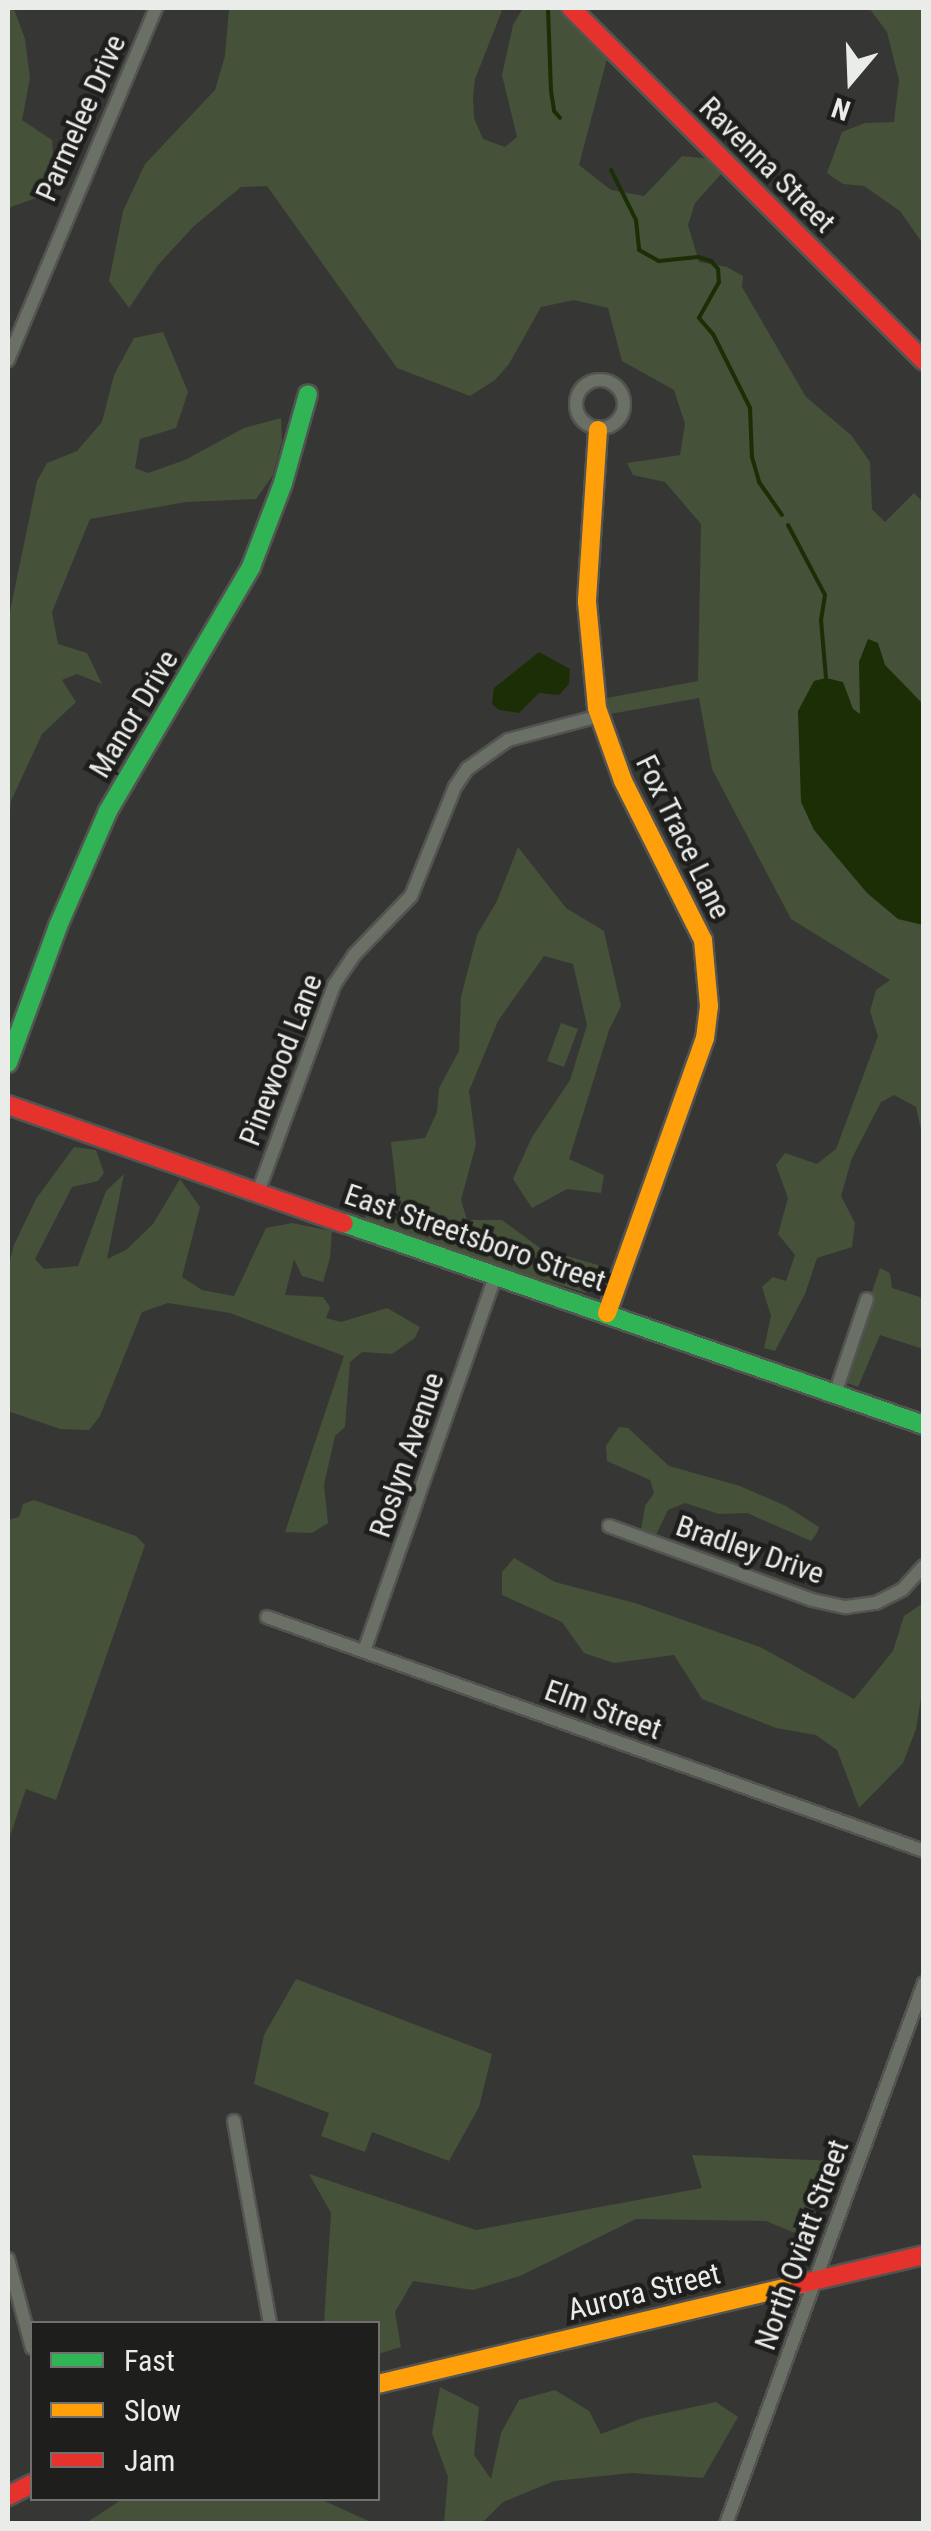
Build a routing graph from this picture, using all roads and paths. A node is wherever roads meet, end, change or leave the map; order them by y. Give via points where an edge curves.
1 (156, 8) edge
2 (571, 8) edge
3 (8, 360) edge
4 (924, 361) edge
5 (308, 394) dead end
6 (598, 430) dead end
7 (599, 716) junction
8 (8, 1063) edge
9 (8, 1105) edge
10 (258, 1192) junction
11 (496, 1274) junction
12 (867, 1299) dead end
13 (607, 1314) junction
14 (834, 1394) junction
15 (924, 1425) edge
16 (609, 1526) dead end
17 (924, 1566) edge
18 (267, 1617) dead end
19 (364, 1651) junction
20 (924, 1851) edge
21 (923, 1985) edge
22 (234, 2121) dead end
23 (924, 2255) edge
24 (8, 2259) edge
25 (814, 2279) junction
26 (269, 2321) edge
27 (30, 2341) edge
28 (380, 2384) edge
29 (726, 2524) edge

1 - 3 street, Parmelee Drive
2 - 4 street, Ravenna Street
5 - 8 street, Manor Drive via 251,567 108,811
6 - 7 street, Fox Trace Lane via 586,602
7 - 10 street, Pinewood Lane via 508,740 466,769 411,896 334,986
7 - 13 street, Fox Trace Lane via 623,781 703,940 710,1006 705,1038
9 - 10 street, East Streetsboro Street
10 - 11 street, East Streetsboro Street
11 - 13 street, East Streetsboro Street
11 - 19 street, Roslyn Avenue
12 - 14 street
13 - 14 street, East Streetsboro Street
14 - 15 street, East Streetsboro Street
16 - 17 street, Bradley Drive via 846,1607 876,1603
18 - 19 street, Elm Street
19 - 20 street, Elm Street
21 - 25 street, North Oviatt Street
22 - 26 street
23 - 25 street, Aurora Street
24 - 27 street
25 - 28 street, Aurora Street
25 - 29 street, North Oviatt Street

